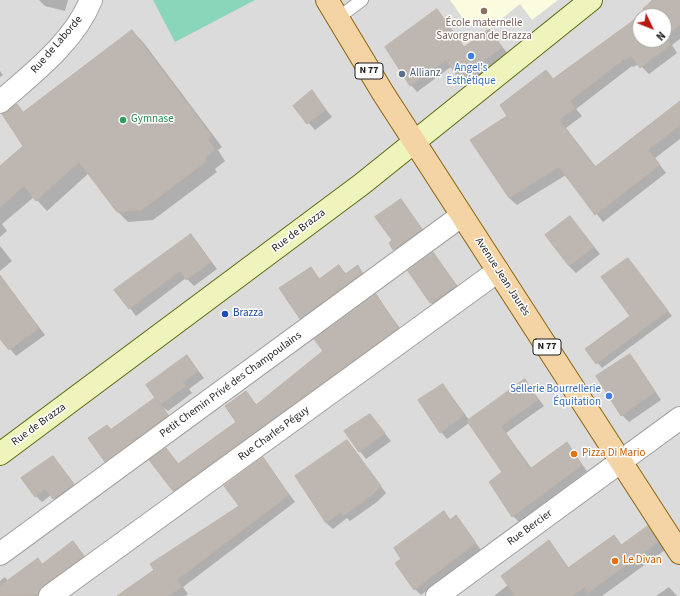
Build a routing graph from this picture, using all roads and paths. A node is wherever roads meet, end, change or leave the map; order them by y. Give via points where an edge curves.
1 (91, 0) edge
2 (327, 0) edge
3 (362, 0) edge
4 (591, 0) edge
5 (338, 18) junction
6 (0, 102) edge
7 (414, 141) junction
8 (461, 216) junction
9 (498, 271) junction
10 (680, 418) edge
11 (0, 454) edge
12 (622, 461) junction
13 (680, 552) edge
14 (0, 554) edge
15 (50, 596) edge
16 (437, 596) edge

1 - 6 street, Rue de Laborde via 70,33 44,63
2 - 5 main road, Avenue Jean Jaurès / N 77
3 - 5 lane
4 - 7 main road, Rue de Brazza
5 - 7 main road, Avenue Jean Jaurès / N 77
7 - 8 main road, Avenue Jean Jaurès / N 77
7 - 11 main road, Rue de Brazza via 356,189
8 - 9 main road, Avenue Jean Jaurès / N 77
8 - 14 street, Petit Chemin Privé des Champoulains
9 - 12 main road, Avenue Jean Jaurès / N 77
9 - 15 street, Rue Charles Péguy
10 - 12 street, Rue Bercier
12 - 13 main road, Avenue Jean Jaurès / N 77
12 - 16 street, Rue Bercier

